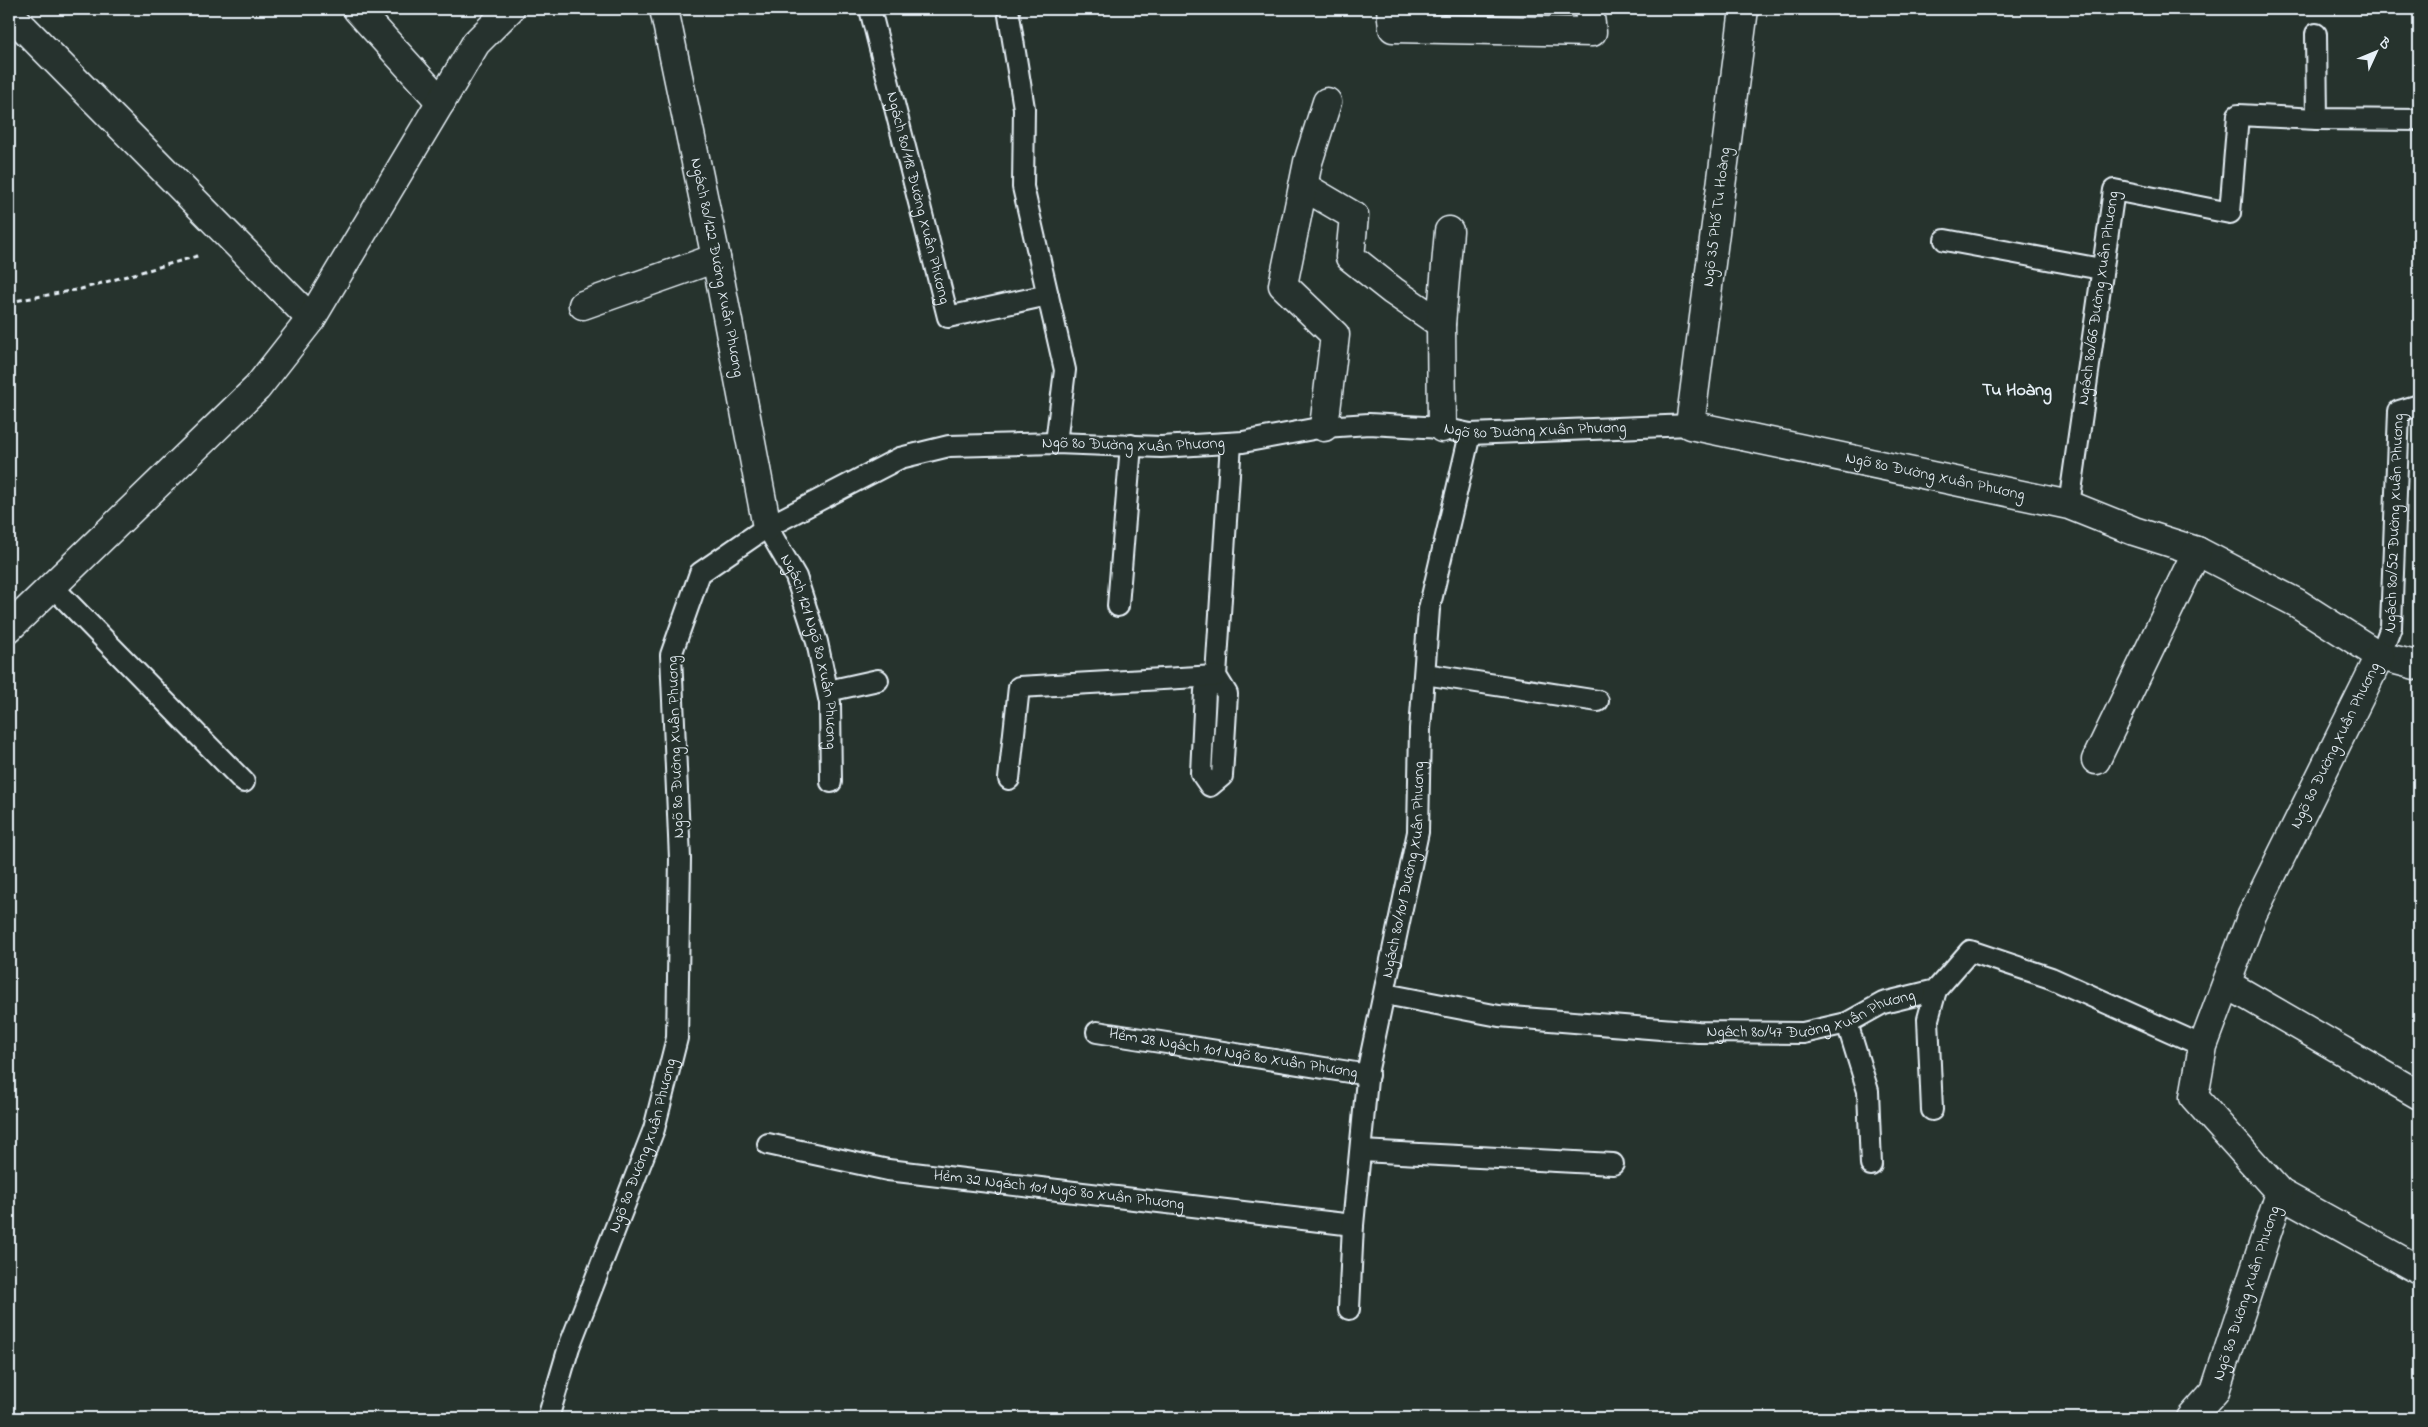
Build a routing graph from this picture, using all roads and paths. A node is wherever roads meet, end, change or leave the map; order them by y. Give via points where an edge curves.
1 (357, 9) edge
2 (510, 9) edge
3 (664, 9) edge
4 (870, 9) edge
5 (1008, 9) edge
6 (1391, 9) edge
7 (1589, 9) edge
8 (1744, 9) edge
9 (9, 13) edge
10 (2316, 34) dead end
11 (441, 102) junction
12 (1328, 102) dead end
13 (2317, 119) junction
14 (2419, 120) edge
15 (1303, 186) junction
16 (1448, 231) dead end
17 (1945, 240) dead end
18 (238, 245) junction
19 (716, 258) junction
20 (2101, 269) junction
21 (1048, 294) junction
22 (9, 302) edge
23 (583, 306) dead end
24 (311, 319) junction
25 (1441, 324) junction
26 (2419, 405) edge
27 (1690, 425) junction
28 (1324, 427) junction
29 (1442, 428) junction
30 (1470, 434) junction
31 (1056, 443) junction
32 (1231, 443) junction
33 (1131, 445) junction
34 (2069, 505) junction
35 (767, 527) junction
36 (2197, 551) junction
37 (52, 586) junction
38 (1118, 606) dead end
39 (9, 628) edge
40 (2380, 656) junction
41 (2419, 666) edge
42 (1425, 674) junction
43 (1216, 676) junction
44 (878, 680) dead end
45 (828, 691) junction
46 (1598, 701) dead end
47 (2096, 760) dead end
48 (1201, 773) dead end
49 (1009, 779) dead end
50 (244, 782) dead end
51 (831, 782) dead end
52 (2227, 984) junction
53 (1936, 990) junction
54 (1385, 994) junction
55 (1847, 1023) junction
56 (1097, 1032) dead end
57 (2203, 1046) junction
58 (1368, 1075) junction
59 (2419, 1094) edge
60 (1932, 1110) dead end
61 (768, 1144) dead end
62 (1361, 1151) junction
63 (1613, 1164) dead end
64 (1871, 1165) dead end
65 (2280, 1193) junction
66 (1353, 1225) junction
67 (2419, 1270) edge
68 (1349, 1309) dead end
69 (548, 1418) edge
70 (2191, 1418) edge

1 - 11 street
2 - 11 street via 476,43
3 - 19 street, Ngách 80/122 Đường Xuân Phương
4 - 21 lane, Ngách 80/118 Đường Xuân Phương via 948,317
5 - 21 lane via 1024,108 1024,187
6 - 7 street via 1393,28 1592,32
8 - 27 street, Ngõ 35 Phố Tu Hoàng
9 - 18 street
10 - 13 lane
11 - 24 street
12 - 15 street
13 - 14 lane, Ngách 80/66 Đường Xuân Phương
13 - 20 lane, Ngách 80/66 Đường Xuân Phương via 2238,115 2230,213 2114,190
15 - 25 street via 1354,216 1350,257
15 - 28 street via 1283,285 1335,335
16 - 25 street
17 - 20 lane
18 - 22 path via 81,289
18 - 24 street
19 - 23 street
19 - 35 street, Ngách 80/122 Đường Xuân Phương
20 - 34 lane, Ngách 80/66 Đường Xuân Phương
21 - 31 lane via 1065,370
24 - 37 street via 257,388
25 - 29 street
26 - 40 lane, Ngách 80/52 Đường Xuân Phương via 2399,410 2391,627
27 - 30 lane, Ngõ 80 Đường Xuân Phương
27 - 34 street, Ngõ 80 Đường Xuân Phương
28 - 29 lane, Ngõ 80 Đường Xuân Phương via 1368,424
28 - 32 lane, Ngõ 80 Đường Xuân Phương
29 - 30 lane, Ngõ 80 Đường Xuân Phương
30 - 42 lane, Ngách 80/101 Đường Xuân Phương via 1429,609
31 - 33 lane, Ngõ 80 Đường Xuân Phương
31 - 35 lane, Ngõ 80 Đường Xuân Phương via 949,446 900,458
32 - 33 lane, Ngõ 80 Đường Xuân Phương via 1161,447
32 - 43 lane
33 - 38 lane
34 - 36 street, Ngõ 80 Đường Xuân Phương
35 - 45 lane, Ngách 121 Ngõ 80 Xuân Phương via 796,577 817,642
35 - 69 lane, Ngõ 80 Đường Xuân Phương via 700,573 671,655 680,859 677,1038 654,1129 569,1347
36 - 40 street, Ngõ 80 Đường Xuân Phương via 2297,603
36 - 47 street
37 - 39 street
37 - 50 lane
40 - 41 street
40 - 52 street, Ngõ 80 Đường Xuân Phương via 2252,915
42 - 46 lane
42 - 54 lane, Ngách 80/101 Đường Xuân Phương via 1420,729 1418,832
43 - 48 lane via 1227,694 1222,776 1210,786
43 - 49 lane via 1019,687
44 - 45 lane
45 - 51 lane, Ngách 121 Ngõ 80 Xuân Phương
52 - 57 street, Ngõ 80 Đường Xuân Phương
52 - 59 street
53 - 55 lane, Ngách 80/47 Đường Xuân Phương via 1883,1003
53 - 57 lane, Ngách 80/47 Đường Xuân Phương via 1970,951 2051,978
53 - 60 lane via 1928,1019
54 - 55 lane, Ngách 80/47 Đường Xuân Phương via 1499,1016 1698,1032 1804,1033
54 - 58 lane, Ngách 80/101 Đường Xuân Phương
55 - 64 lane via 1868,1091
56 - 58 lane, Hẻm 28 Ngách 101 Ngõ 80 Xuân Phương
57 - 65 street, Ngõ 80 Đường Xuân Phương via 2194,1097
58 - 62 lane, Ngách 80/101 Đường Xuân Phương
61 - 66 lane, Hẻm 32 Ngách 101 Ngõ 80 Xuân Phương via 888,1170
62 - 63 lane
62 - 66 lane, Ngách 80/101 Đường Xuân Phương
65 - 67 street
65 - 70 street, Ngõ 80 Đường Xuân Phương via 2215,1391
66 - 68 lane, Ngách 80/101 Đường Xuân Phương

